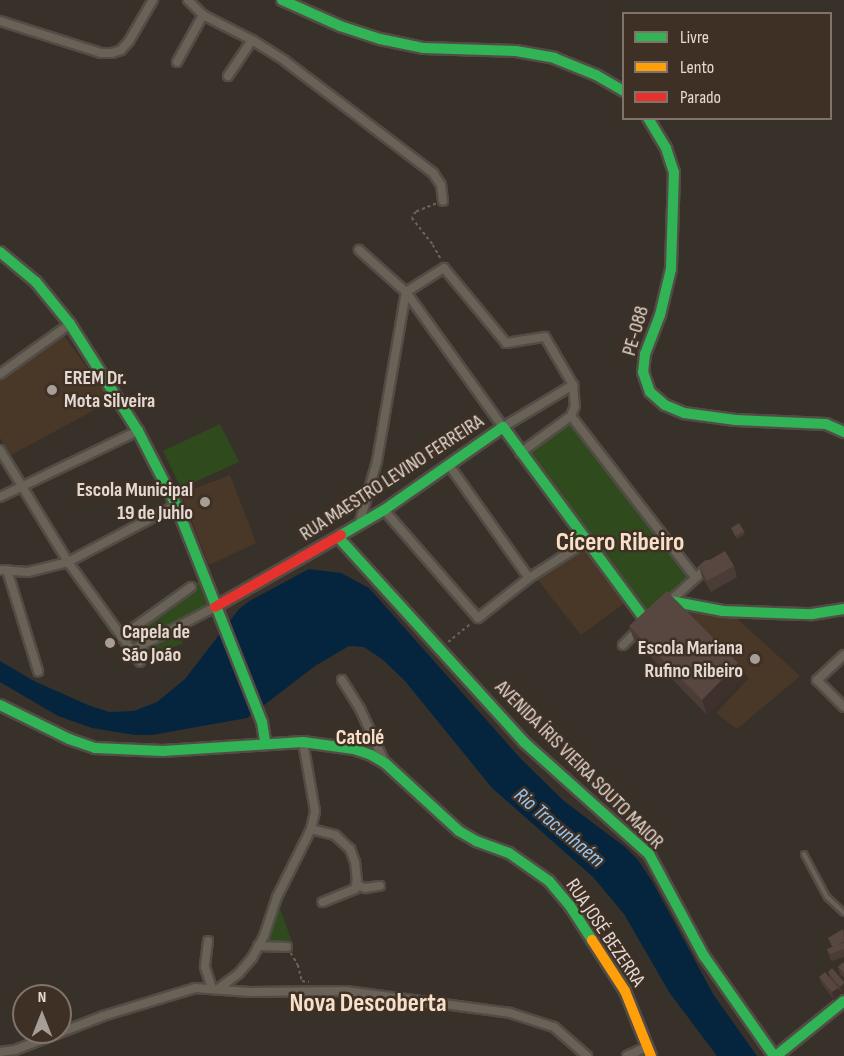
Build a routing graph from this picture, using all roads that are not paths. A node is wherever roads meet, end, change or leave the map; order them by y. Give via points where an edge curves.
1 (153, 0) edge
2 (188, 0) edge
3 (282, 0) edge
4 (203, 15) junction
5 (0, 21) edge
6 (252, 40) junction
7 (177, 62) dead end
8 (228, 76) dead end
9 (622, 89) edge
10 (649, 120) edge
11 (443, 201) road end
12 (359, 250) dead end
13 (0, 252) edge
14 (406, 292) junction
15 (70, 324) junction
16 (0, 374) edge
17 (573, 385) junction
18 (571, 416) junction
19 (504, 427) junction
20 (138, 431) junction
21 (844, 432) edge
22 (0, 450) edge
23 (520, 453) junction
24 (449, 465) junction
25 (23, 486) junction
26 (0, 497) edge
27 (176, 505) junction
28 (384, 510) junction
29 (359, 525) junction
30 (339, 538) junction
31 (587, 541) junction
32 (721, 557) edge
33 (68, 562) junction
34 (3, 570) edge
35 (695, 577) junction
36 (529, 578) junction
37 (191, 587) dead end
38 (844, 609) edge
39 (217, 611) junction
40 (659, 612) junction
41 (121, 637) junction
42 (623, 645) dead end
43 (132, 651) junction
44 (844, 655) edge
45 (140, 662) dead end
46 (38, 672) dead end
47 (342, 680) dead end
48 (0, 705) edge
49 (844, 707) edge
50 (303, 741) junction
51 (265, 742) junction
52 (385, 763) junction
53 (311, 829) junction
54 (804, 854) dead end
55 (357, 885) junction
56 (380, 886) dead end
57 (323, 902) dead end
58 (844, 913) edge
59 (208, 941) dead end
60 (258, 946) junction
61 (287, 947) road end
62 (215, 989) junction
63 (844, 1001) edge
64 (649, 1051) edge
65 (0, 1052) edge
66 (587, 1056) edge
67 (627, 1056) edge
68 (775, 1056) edge

1 - 5 street via 129,41 112,53 101,53
2 - 4 street
3 - 9 street via 380,39 424,48 516,51 554,58
4 - 6 street
4 - 7 street
6 - 8 street
6 - 11 street via 433,173 441,184
10 - 21 street, PE-088 via 666,148 674,172 671,269 645,354 644,372 650,392 665,405 684,413 735,420 826,424
12 - 14 street
13 - 15 street via 36,282
14 - 17 street via 444,268 506,344 545,337
14 - 19 street
14 - 29 street via 377,461
15 - 16 street
15 - 20 street
17 - 18 street
17 - 19 street
18 - 23 street
18 - 35 street
19 - 23 street, RUA MAESTRO LEVINO FERREIRA
19 - 24 street, RUA MAESTRO LEVINO FERREIRA
20 - 25 street
20 - 27 street
22 - 25 street
23 - 31 street, RUA MAESTRO LEVINO FERREIRA
24 - 28 street, RUA MAESTRO LEVINO FERREIRA
24 - 36 street
25 - 26 street
25 - 33 street
27 - 33 street
27 - 39 street
28 - 29 street, RUA MAESTRO LEVINO FERREIRA
28 - 36 street via 478,618
29 - 30 street, RUA MAESTRO LEVINO FERREIRA
30 - 39 street, RUA MAESTRO LEVINO FERREIRA
30 - 68 street, AVENIDA ÍRIS VIEIRA SOUTO MAIOR via 524,741 649,854 704,956
31 - 36 street
31 - 40 street, RUA MAESTRO LEVINO FERREIRA
32 - 35 street
33 - 34 street via 28,572
33 - 41 street
34 - 46 street
35 - 40 street
37 - 41 street
38 - 40 street via 812,614
39 - 43 street
39 - 51 street via 262,722
40 - 42 street
41 - 43 street
43 - 45 street
44 - 49 street via 817,680
47 - 52 street
48 - 51 street, RUA JOSÉ BEZERRA via 95,748 164,752
50 - 51 street, RUA JOSÉ BEZERRA
50 - 52 street, RUA JOSÉ BEZERRA via 354,749
50 - 53 street via 315,811
52 - 64 street, RUA JOSÉ BEZERRA via 459,831 508,853 549,881 570,906 625,991
53 - 55 street via 327,831 350,849
53 - 60 street
54 - 58 lane via 827,897
55 - 56 street
55 - 57 street via 348,894
59 - 62 street via 205,967
60 - 61 street
60 - 62 street via 244,968
62 - 65 street via 195,988
62 - 66 street via 346,991 510,1013 554,1027
63 - 68 street
64 - 67 street

